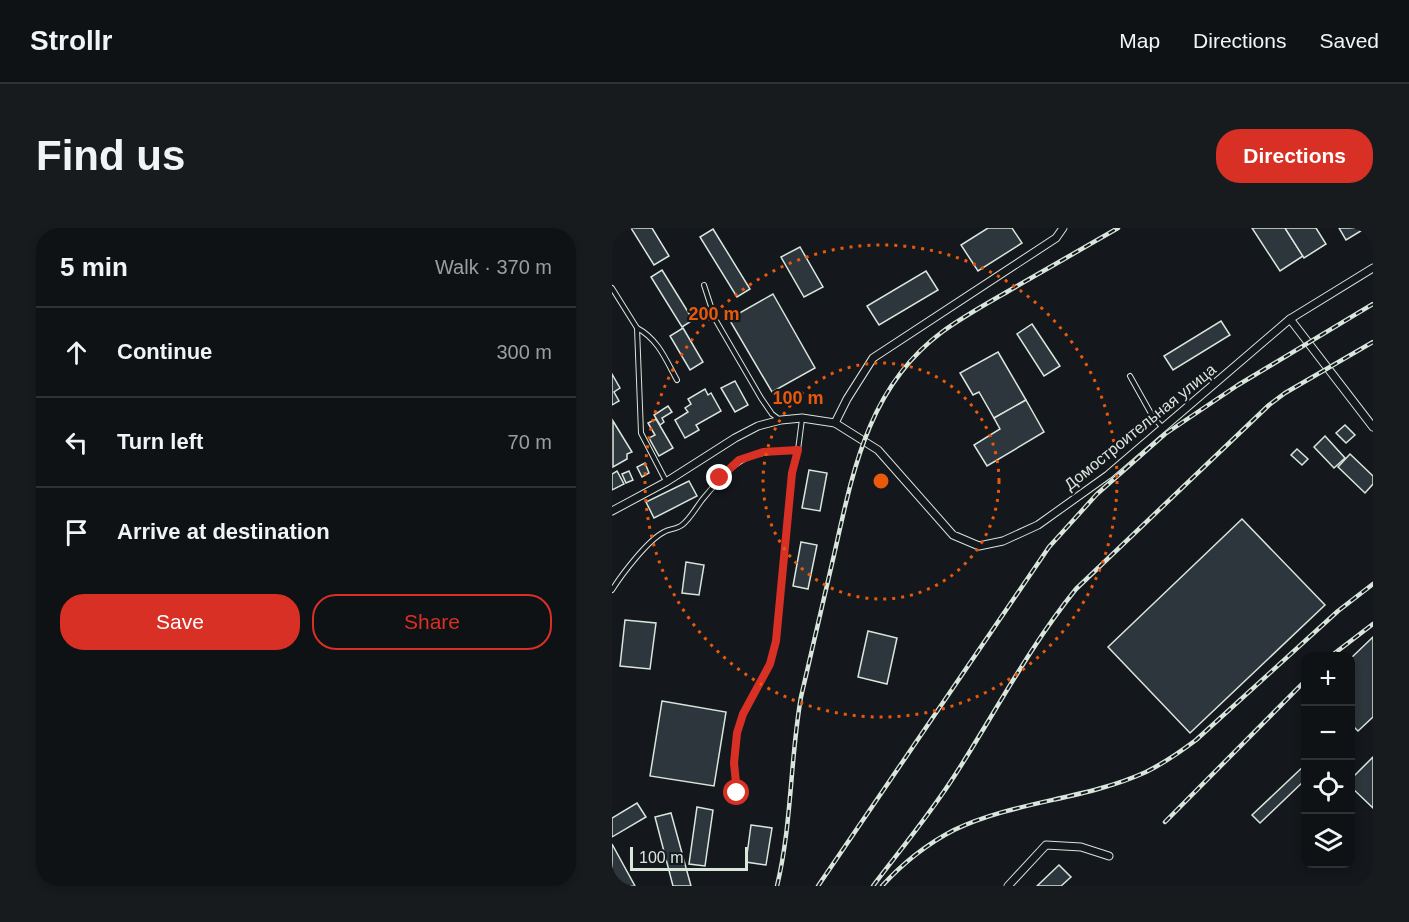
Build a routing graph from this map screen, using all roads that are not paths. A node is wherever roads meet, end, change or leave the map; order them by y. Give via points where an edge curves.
1 (1063, 228) edge
2 (1373, 268) edge
3 (704, 285) dead end
4 (612, 288) edge
5 (1290, 319) junction
6 (637, 328) junction
7 (1130, 376) dead end
8 (677, 380) dead end
9 (802, 418) junction
10 (780, 420) junction
11 (835, 423) junction
12 (1373, 427) edge
13 (1163, 429) junction
14 (798, 450) junction
15 (666, 482) junction
16 (612, 511) edge
17 (612, 590) edge
18 (737, 793) dead end
19 (1109, 856) dead end
20 (1008, 886) edge

1 - 11 street via 1056,238 873,358
2 - 5 street, Домостроительная улица
3 - 10 lane via 715,319 761,398
4 - 6 lane
5 - 12 street
5 - 13 street, Домостроительная улица
6 - 8 lane via 656,343
6 - 15 lane via 641,433
7 - 13 lane
9 - 10 street, Домостроительная улица
9 - 11 street, Домостроительная улица
9 - 14 lane
10 - 15 street, Домостроительная улица via 735,438
11 - 13 street, Домостроительная улица via 878,450 952,535 979,546 1003,541 1038,525
14 - 17 lane via 763,452 739,460 682,525 663,532 646,548
14 - 18 lane via 792,473 776,641 770,664 737,733
15 - 16 street, Домостроительная улица
19 - 20 street via 1081,847 1046,845

